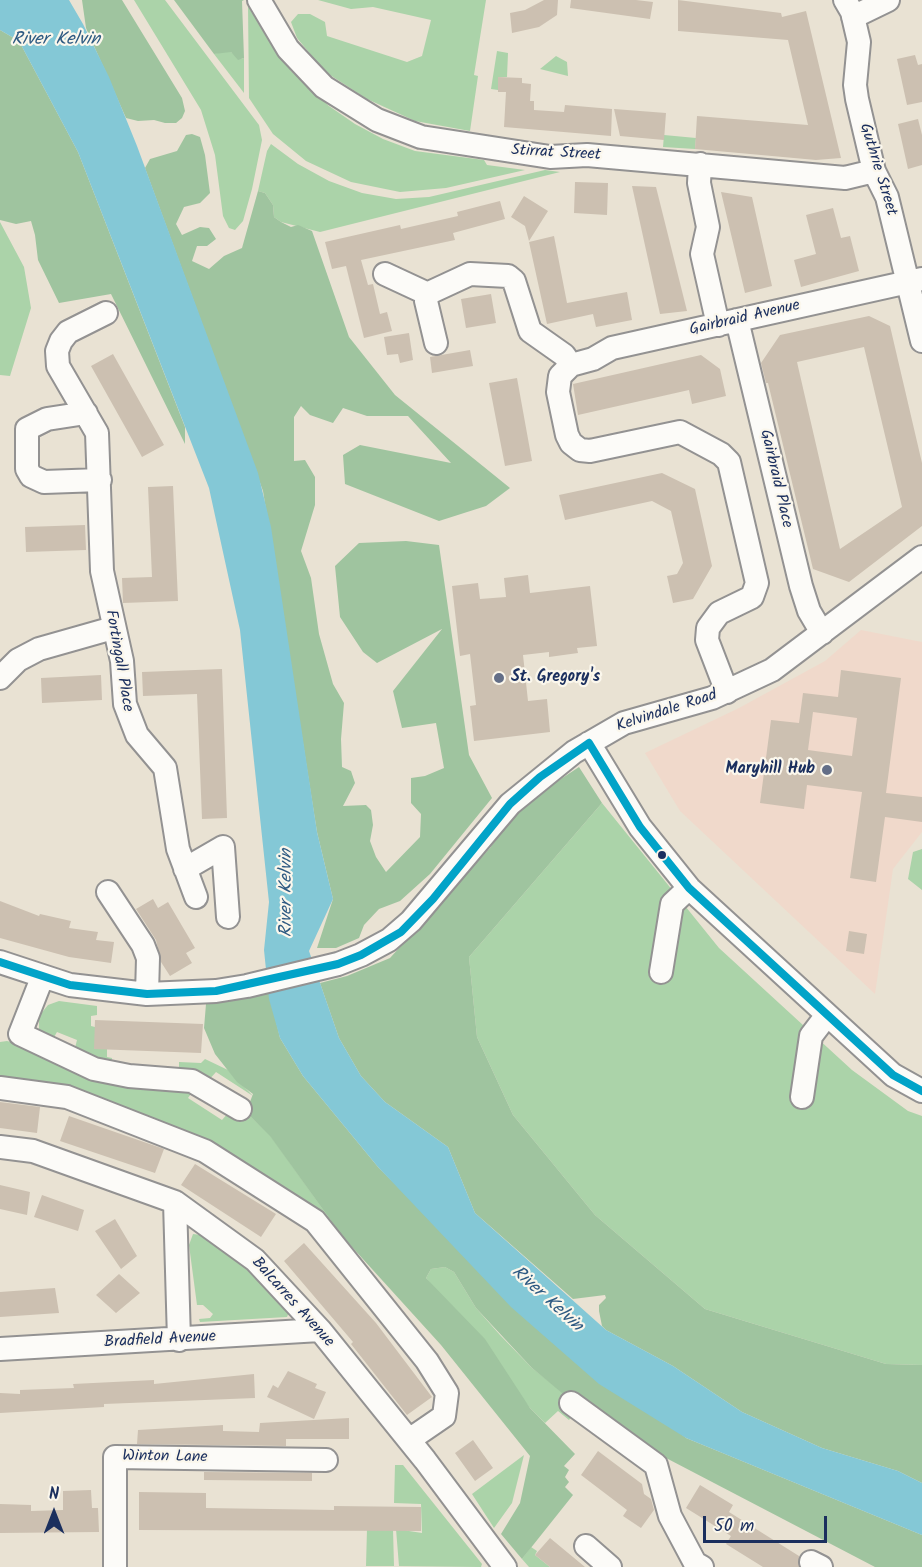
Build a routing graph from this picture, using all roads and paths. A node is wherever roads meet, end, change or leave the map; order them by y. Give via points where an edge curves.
1 (259, 0) edge
2 (888, 0) edge
3 (849, 9) edge
4 (700, 164) junction
5 (874, 171) junction
6 (385, 274) dead end
7 (915, 281) edge
8 (428, 294) junction
9 (106, 313) dead end
10 (728, 323) junction
11 (922, 341) edge
12 (436, 343) dead end
13 (571, 365) junction
14 (86, 413) junction
15 (100, 480) junction
16 (922, 557) edge
17 (113, 628) junction
18 (822, 633) junction
19 (0, 678) edge
20 (727, 692) junction
21 (588, 743) junction
22 (184, 869) junction
23 (689, 888) junction
24 (108, 892) dead end
25 (196, 897) dead end
26 (228, 916) dead end
27 (0, 962) edge
28 (662, 972) dead end
29 (42, 978) junction
30 (147, 994) junction
31 (827, 1015) junction
32 (10, 1034) edge
33 (0, 1088) edge
34 (922, 1091) edge
35 (802, 1097) dead end
36 (240, 1109) dead end
37 (0, 1147) edge
38 (175, 1202) junction
39 (320, 1330) junction
40 (179, 1340) junction
41 (0, 1350) edge
42 (571, 1404) dead end
43 (409, 1440) junction
44 (326, 1460) dead end
45 (586, 1546) dead end
46 (696, 1566) edge
47 (115, 1567) edge
48 (505, 1567) edge
49 (610, 1567) edge

1 - 4 street, Stirrat Street via 288,49 314,78 348,104 407,133 509,153 550,157 582,154
2 - 3 street
3 - 5 street, Guthrie Street via 860,48 855,91
4 - 5 street, Stirrat Street via 845,178
4 - 10 street, Gairbraid Place via 699,183 708,227 702,254
5 - 7 street, Guthrie Street via 887,197
6 - 8 street
7 - 10 street, Gairbraid Avenue
7 - 11 street, Guthrie Street
8 - 12 street via 426,301
8 - 13 street via 470,274 508,276 514,281 530,331 564,355
9 - 14 street, Fortingall Place via 68,332 57,351 61,372
10 - 13 street, Gairbraid Avenue via 612,348
10 - 18 street, Gairbraid Place via 801,586
13 - 20 street via 560,376 558,387 567,435 576,447 590,451 680,432 729,462 757,583 752,597 718,613 708,628 707,640
14 - 15 street, Fortingall Place via 97,433
14 - 15 street via 46,419 27,429 27,469 31,476 44,482
15 - 17 street, Fortingall Place via 102,571
16 - 18 street, Kelvindale Road
17 - 19 street via 39,649 18,660
17 - 22 street, Fortingall Place via 130,721 165,768 174,835
18 - 20 street, Kelvindale Road via 772,670
20 - 21 street, Kelvindale Road via 635,719
21 - 23 street via 640,827
21 - 30 street, Kelvindale Road via 510,804 401,932 362,955 216,991
22 - 25 street, Fortingall Place
22 - 26 street via 223,848
23 - 28 street via 671,907
23 - 31 street
24 - 30 street via 148,958
27 - 29 street, Kelvindale Road
29 - 30 street, Kelvindale Road
29 - 32 street
31 - 34 street via 893,1075
31 - 35 street via 811,1036
32 - 36 street via 94,1069 192,1081
33 - 43 street via 67,1097 205,1151 315,1221 447,1393 444,1416
37 - 38 street, Balcarres Avenue via 33,1151
38 - 39 street, Balcarres Avenue via 255,1260
38 - 40 street
39 - 40 street, Bradfield Avenue
39 - 43 street, Balcarres Avenue
40 - 41 street, Bradfield Avenue
42 - 46 street via 656,1465 670,1516
43 - 48 street, Balcarres Avenue
44 - 47 street, Winton Lane via 115,1457
45 - 49 street

